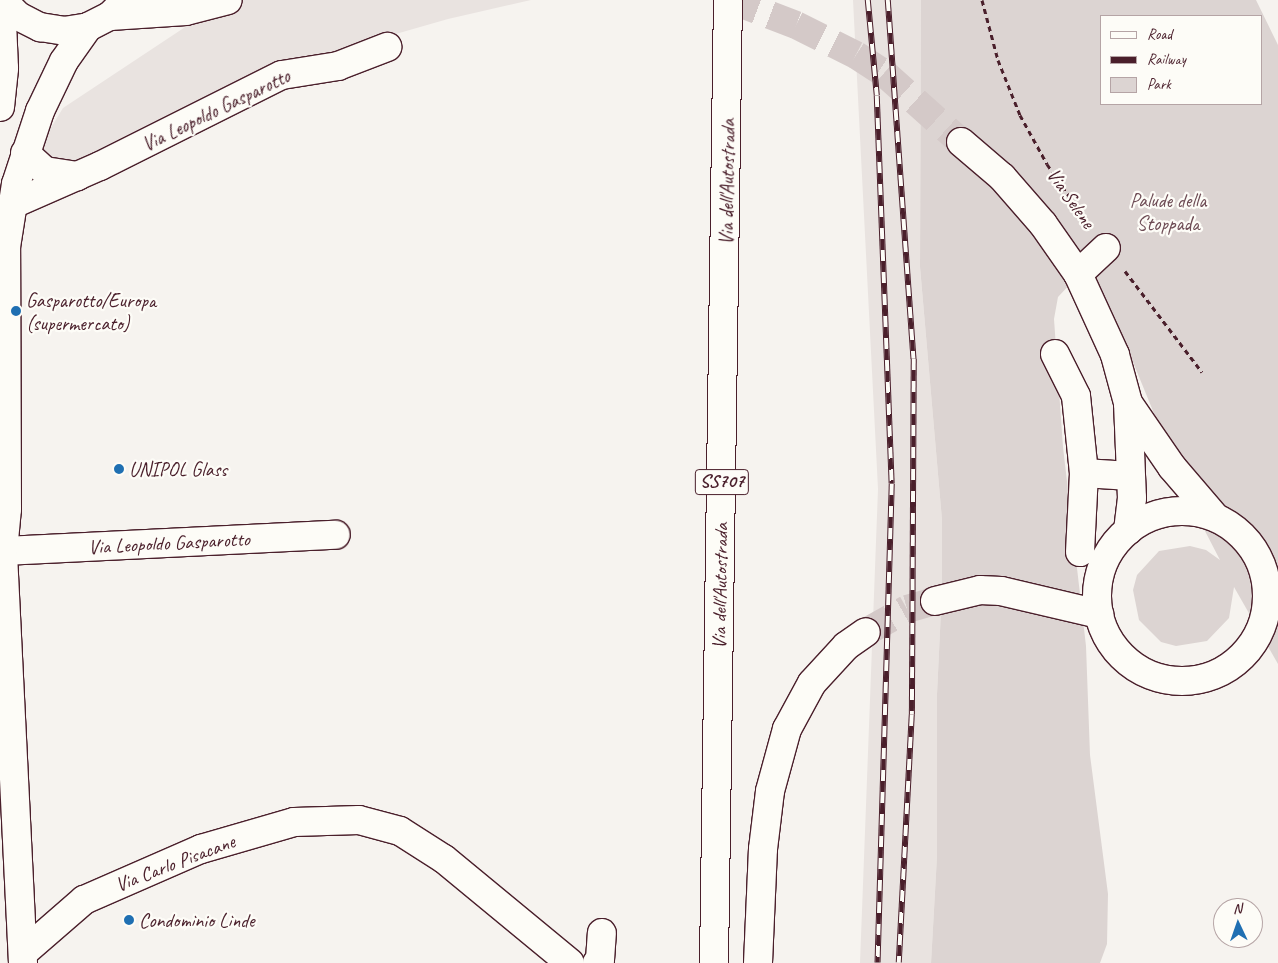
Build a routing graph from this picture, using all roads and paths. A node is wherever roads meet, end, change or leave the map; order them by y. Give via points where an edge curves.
1 (2, 0) edge
2 (228, 0) edge
3 (728, 0) edge
4 (982, 0) edge
5 (108, 14) edge
6 (386, 47) dead end
7 (0, 107) edge
8 (961, 142) tunnel mouth
9 (25, 153) junction
10 (78, 176) junction
11 (11, 205) junction
12 (1106, 248) junction
13 (1078, 274) junction
14 (1055, 354) dead end
15 (1202, 372) dead end
16 (1128, 403) junction
17 (1084, 473) junction
18 (1130, 476) junction
19 (1215, 517) junction
20 (1128, 531) junction
21 (336, 535) dead end
22 (2, 547) edge
23 (1080, 552) dead end
24 (935, 600) tunnel mouth
25 (1099, 614) junction
26 (866, 632) tunnel mouth
27 (602, 933) dead end
28 (23, 958) edge
29 (570, 963) edge
30 (597, 963) edge
31 (714, 963) edge
32 (758, 963) edge

1 - 5 main road via 18,16 40,27 64,31
1 - 7 main road via 4,68
2 - 5 main road via 186,11
3 - 31 main road, Via dell'Autostrada / SS707
4 - 12 path, Via Selene via 998,60 1020,115 1047,164
5 - 9 main road via 50,87
6 - 10 main road, Via Leopoldo Gasparotto via 338,66 282,75
8 - 13 main road, Via Selene via 1008,184 1043,224
9 - 10 main road via 45,171
9 - 11 main road
10 - 11 main road, Via Leopoldo Gasparotto
11 - 22 main road via 5,286 7,509
12 - 13 main road
12 - 15 path, Via Selene
13 - 16 main road, Via Selene via 1115,355
14 - 17 main road via 1076,396
16 - 18 main road, Via Selene
16 - 19 main road, Via Selene via 1172,467
17 - 18 main road
17 - 23 main road
18 - 20 main road, Via Selene
19 - 20 main road, Via Selene via 1190,510 1163,512
19 - 25 main road, Via Selene via 1238,531 1255,551 1266,575 1268,602 1262,627 1248,650 1228,668 1204,678 1178,681 1152,675 1129,662 1115,649
20 - 25 main road, Via Selene via 1104,562 1097,587
21 - 22 main road, Via Leopoldo Gasparotto
22 - 28 main road
24 - 25 main road via 965,592 1001,591
26 - 32 main road via 829,663 812,683 787,729 770,791 765,830
27 - 30 main road
28 - 29 main road, Via Carlo Pisacane via 84,900 201,849 294,822 359,820 400,831 444,859

